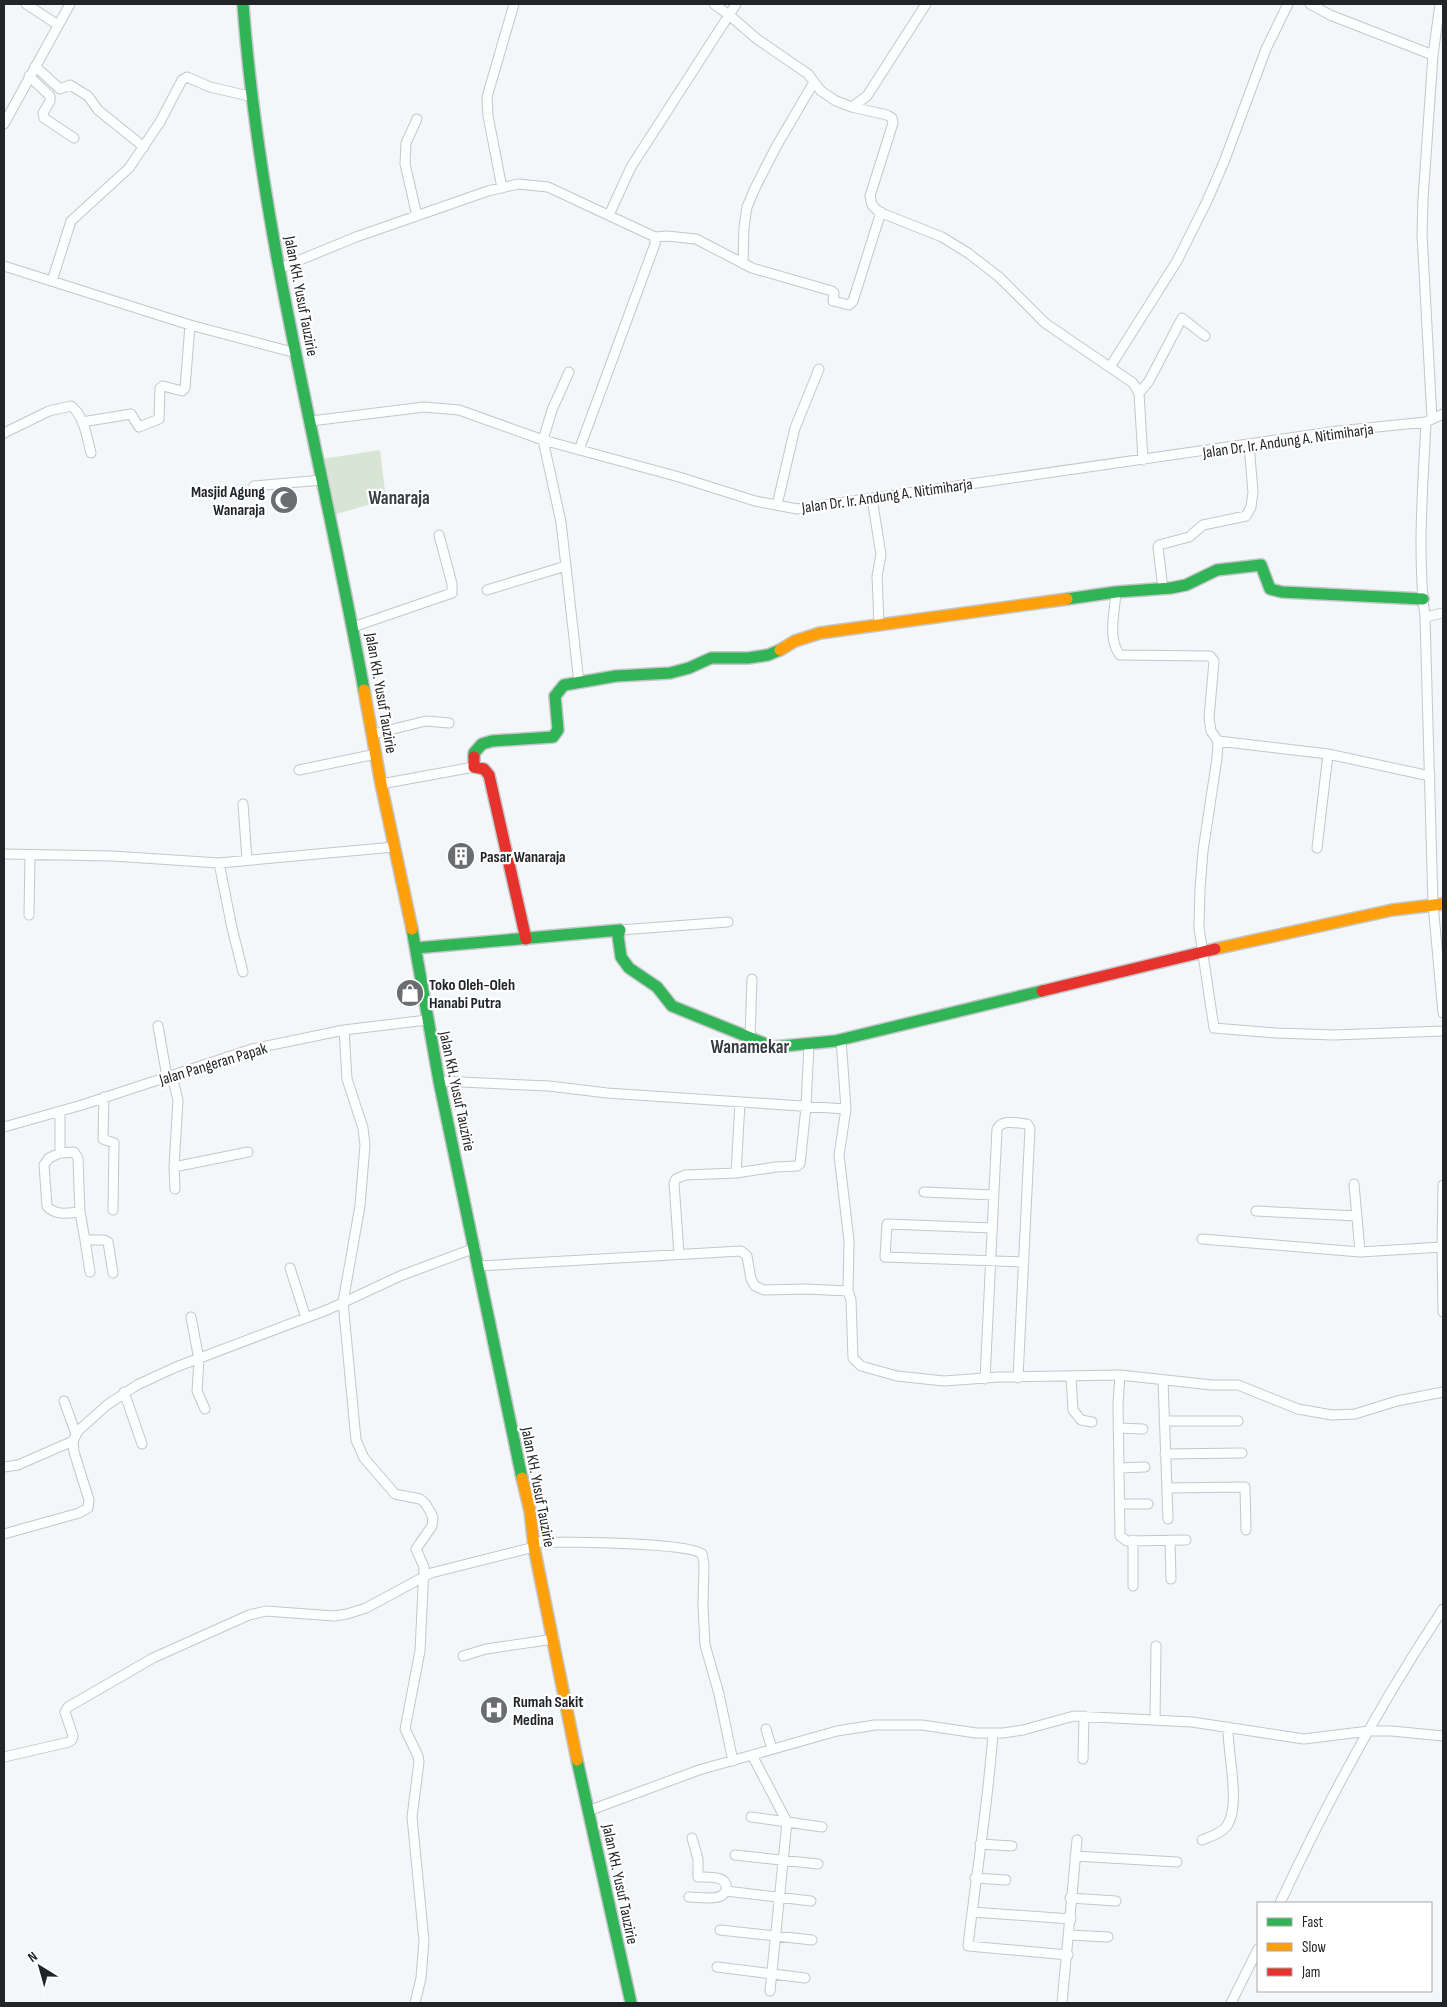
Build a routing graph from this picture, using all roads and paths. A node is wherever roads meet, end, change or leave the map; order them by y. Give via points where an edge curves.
1 (26, 4) edge
2 (70, 4) edge
3 (243, 4) edge
4 (514, 4) edge
5 (714, 4) edge
6 (736, 4) edge
7 (926, 4) edge
8 (1288, 4) edge
9 (1310, 4) edge
10 (1440, 4) edge
11 (729, 15) junction
12 (58, 25) junction
13 (1433, 55) junction
14 (35, 66) junction
15 (30, 76) junction
16 (814, 82) junction
17 (253, 97) junction
18 (852, 107) junction
19 (7, 108) edge
20 (417, 118) dead end
21 (4, 124) edge
22 (74, 138) dead end
23 (144, 147) junction
24 (502, 188) junction
25 (881, 212) junction
26 (609, 215) junction
27 (418, 216) junction
28 (656, 237) junction
29 (743, 264) junction
30 (4, 266) edge
31 (278, 269) junction
32 (52, 281) junction
33 (190, 325) junction
34 (1205, 336) dead end
35 (296, 352) junction
36 (1110, 367) junction
37 (819, 369) dead end
38 (569, 372) dead end
39 (1139, 392) junction
40 (1443, 414) edge
41 (1429, 420) junction
42 (311, 421) junction
43 (82, 422) junction
44 (4, 433) edge
45 (543, 440) junction
46 (1249, 445) junction
47 (579, 450) junction
48 (91, 453) dead end
49 (1143, 460) junction
50 (322, 480) junction
51 (254, 486) dead end
52 (872, 498) junction
53 (776, 505) junction
54 (439, 535) dead end
55 (566, 566) junction
56 (1163, 589) junction
57 (487, 590) dead end
58 (1116, 592) junction
59 (1423, 599) junction
60 (1443, 613) edge
61 (1425, 617) junction
62 (879, 624) junction
63 (353, 626) junction
64 (579, 683) junction
65 (449, 723) dead end
66 (373, 734) junction
67 (1218, 740) junction
68 (376, 754) junction
69 (1328, 754) junction
70 (474, 767) junction
71 (299, 770) dead end
72 (1430, 776) junction
73 (381, 784) junction
74 (243, 804) dead end
75 (394, 847) junction
76 (1317, 848) dead end
77 (4, 854) edge
78 (30, 855) junction
79 (247, 860) junction
80 (219, 863) junction
81 (1438, 904) edge
82 (29, 915) dead end
83 (728, 922) dead end
84 (620, 930) junction
85 (526, 939) junction
86 (416, 948) junction
87 (1204, 953) junction
88 (243, 972) dead end
89 (752, 980) dead end
90 (1443, 1013) edge
91 (427, 1020) junction
92 (158, 1026) dead end
93 (344, 1030) junction
94 (1443, 1031) edge
95 (750, 1038) junction
96 (841, 1039) junction
97 (809, 1044) junction
98 (170, 1077) junction
99 (440, 1081) junction
100 (104, 1097) junction
101 (740, 1103) junction
102 (806, 1107) junction
103 (846, 1110) junction
104 (60, 1111) junction
105 (4, 1127) edge
106 (248, 1152) dead end
107 (60, 1153) junction
108 (174, 1167) junction
109 (736, 1173) junction
110 (1354, 1184) dead end
111 (1443, 1184) edge
112 (175, 1189) dead end
113 (924, 1192) dead end
114 (994, 1195) junction
115 (113, 1210) dead end
116 (1256, 1211) dead end
117 (80, 1212) junction
118 (1357, 1216) junction
119 (992, 1228) junction
120 (1202, 1239) dead end
121 (85, 1240) junction
122 (1442, 1247) junction
123 (475, 1248) junction
124 (1360, 1252) junction
125 (679, 1254) junction
126 (991, 1261) junction
127 (1024, 1262) junction
128 (479, 1266) junction
129 (290, 1268) dead end
130 (90, 1272) dead end
131 (113, 1273) dead end
132 (848, 1291) junction
133 (343, 1302) junction
134 (1443, 1312) edge
135 (191, 1317) dead end
136 (306, 1318) junction
137 (199, 1360) junction
138 (1120, 1375) junction
139 (1071, 1377) junction
140 (985, 1378) junction
141 (1018, 1378) junction
142 (1163, 1380) junction
143 (124, 1392) junction
144 (1443, 1392) edge
145 (64, 1401) dead end
146 (205, 1409) dead end
147 (1164, 1421) junction
148 (1238, 1421) dead end
149 (1092, 1422) dead end
150 (1118, 1428) junction
151 (1143, 1429) dead end
152 (74, 1437) junction
153 (142, 1444) dead end
154 (1242, 1453) dead end
155 (1166, 1454) junction
156 (4, 1467) edge
157 (1146, 1467) dead end
158 (1120, 1468) junction
159 (1166, 1488) junction
160 (1120, 1504) junction
161 (1148, 1504) dead end
162 (1168, 1519) dead end
163 (1246, 1530) dead end
164 (4, 1534) edge
165 (1132, 1540) junction
166 (1170, 1540) junction
167 (1186, 1540) dead end
168 (534, 1545) junction
169 (424, 1576) junction
170 (1171, 1579) dead end
171 (1133, 1586) dead end
172 (1443, 1609) edge
173 (554, 1639) junction
174 (1156, 1646) dead end
175 (463, 1656) dead end
176 (1084, 1716) junction
177 (1156, 1719) junction
178 (1228, 1727) junction
179 (766, 1729) dead end
180 (1369, 1731) junction
181 (993, 1734) junction
182 (1443, 1736) edge
183 (772, 1749) junction
184 (752, 1755) junction
185 (4, 1757) edge
186 (1083, 1759) dead end
187 (733, 1761) junction
188 (588, 1811) junction
189 (751, 1817) dead end
190 (787, 1822) junction
191 (822, 1827) dead end
192 (692, 1838) dead end
193 (1077, 1840) dead end
194 (1202, 1840) dead end
195 (980, 1844) junction
196 (1012, 1846) dead end
197 (735, 1855) dead end
198 (1075, 1856) junction
199 (783, 1860) junction
200 (1177, 1862) dead end
201 (818, 1864) dead end
202 (975, 1878) junction
203 (1006, 1880) dead end
204 (726, 1891) junction
205 (690, 1897) dead end
206 (779, 1898) junction
207 (1070, 1898) junction
208 (1116, 1901) dead end
209 (811, 1902) dead end
210 (1280, 1902) edge
211 (972, 1912) junction
212 (1071, 1919) junction
213 (720, 1930) dead end
214 (1069, 1935) junction
215 (775, 1936) junction
216 (1108, 1937) dead end
217 (812, 1940) dead end
218 (1257, 1951) edge
219 (1068, 1955) junction
220 (717, 1967) dead end
221 (771, 1974) junction
222 (805, 1978) dead end
223 (770, 1991) dead end
224 (415, 2003) edge
225 (631, 2003) edge
226 (1062, 2003) edge
227 (1231, 2003) edge

1 - 12 street
2 - 12 street
3 - 17 street, Jalan KH. Yusuf Tauzirie
4 - 24 street via 487,97
5 - 11 street
6 - 11 street
7 - 18 street via 867,96
8 - 36 street via 1266,49 1208,201 1177,261
9 - 13 street via 1330,15
10 - 13 street
11 - 16 street via 808,74
11 - 26 street via 632,167
12 - 14 street
13 - 41 street via 1422,234
14 - 15 street
14 - 23 street via 60,89 70,85 88,96 98,110
15 - 19 street
15 - 22 street via 50,96 44,118
16 - 18 street via 836,101
16 - 29 street via 749,201 744,227
17 - 23 street via 185,78
17 - 31 street, Jalan KH. Yusuf Tauzirie
18 - 25 street via 887,114 892,118 870,196 872,205
19 - 21 street
20 - 27 street via 406,142 405,164
23 - 32 street via 114,184 71,221
24 - 26 street via 518,184 548,187
24 - 27 street
25 - 29 street via 853,301 849,304 833,301 832,291
25 - 36 street via 942,237 968,253 999,277 1045,323
26 - 28 street
27 - 31 street
28 - 29 street via 696,239
28 - 47 street
30 - 32 street
31 - 35 street, Jalan KH. Yusuf Tauzirie
32 - 33 street
33 - 35 street
33 - 43 street via 185,388 182,391 161,387 159,419 139,427 131,414
34 - 39 street via 1182,318
35 - 42 street, Jalan KH. Yusuf Tauzirie
36 - 39 street via 1133,383
37 - 53 street via 795,428
38 - 45 street
39 - 49 street
40 - 41 street, Jalan Dr. Ir. Andung A. Nitimiharja
41 - 46 street, Jalan Dr. Ir. Andung A. Nitimiharja
41 - 59 street via 1422,548
42 - 45 street, Jalan Dr. Ir. Andung A. Nitimiharja via 404,409 442,408 459,410
42 - 50 street, Jalan KH. Yusuf Tauzirie
43 - 44 street via 74,407 68,405
43 - 48 street
45 - 47 street, Jalan Dr. Ir. Andung A. Nitimiharja
45 - 55 street via 561,522
46 - 49 street, Jalan Dr. Ir. Andung A. Nitimiharja
46 - 56 street via 1253,492 1249,512 1242,518 1203,525 1189,536 1159,545
47 - 53 street, Jalan Dr. Ir. Andung A. Nitimiharja
49 - 52 street, Jalan Dr. Ir. Andung A. Nitimiharja
50 - 51 street
50 - 63 street, Jalan KH. Yusuf Tauzirie
52 - 53 street, Jalan Dr. Ir. Andung A. Nitimiharja via 797,509
52 - 62 street via 881,555 877,580
54 - 63 street via 452,593
55 - 57 street
55 - 64 street
56 - 58 street
56 - 59 street via 1186,585 1218,570 1259,565 1263,567 1270,589 1282,592
58 - 62 street
58 - 67 street via 1113,630 1120,655 1210,656 1213,659 1209,718 1211,731
59 - 61 street
60 - 61 street
61 - 72 street
62 - 64 street via 806,636 768,655 711,658 670,673 616,676
63 - 66 street, Jalan KH. Yusuf Tauzirie
64 - 70 street via 564,686 556,692 556,735 482,744 474,753
65 - 66 street via 426,721
66 - 68 street, Jalan KH. Yusuf Tauzirie
67 - 69 street
67 - 87 street via 1200,889 1199,928
68 - 71 street
68 - 73 street, Jalan KH. Yusuf Tauzirie
69 - 72 street
69 - 76 street
70 - 73 street
70 - 85 street via 489,774
72 - 81 street
73 - 75 street, Jalan KH. Yusuf Tauzirie
74 - 79 street
75 - 79 street
75 - 86 street, Jalan KH. Yusuf Tauzirie
77 - 78 street
78 - 80 street
78 - 82 street
79 - 80 street
80 - 88 street
81 - 87 street via 1383,912
81 - 90 street
83 - 84 street
84 - 85 street
84 - 95 street via 621,957 629,968 657,987 672,1006
85 - 86 street
86 - 91 street, Jalan KH. Yusuf Tauzirie
87 - 94 street via 1216,1029 1334,1035
87 - 96 street
89 - 95 street
91 - 93 street, Jalan Pangeran Papak
91 - 99 street, Jalan KH. Yusuf Tauzirie
92 - 98 street
93 - 98 street, Jalan Pangeran Papak via 252,1049
93 - 133 street via 347,1079 363,1128 365,1145 360,1206
95 - 97 street via 773,1047
96 - 97 street
96 - 103 street
97 - 102 street
98 - 100 street, Jalan Pangeran Papak
98 - 108 street via 178,1100
99 - 101 street via 549,1086
99 - 123 street, Jalan KH. Yusuf Tauzirie
100 - 104 street, Jalan Pangeran Papak
100 - 115 street via 103,1139 114,1143
101 - 102 street
101 - 109 street
102 - 103 street
102 - 109 street via 800,1164
103 - 132 street via 839,1155 849,1241
104 - 105 street, Jalan Pangeran Papak
104 - 107 street
106 - 108 street
107 - 117 street via 74,1152 77,1155
107 - 117 street via 49,1158 44,1165 47,1206 58,1213
108 - 112 street
109 - 125 street via 685,1175 676,1179
110 - 118 street
111 - 122 street
113 - 114 street
114 - 119 street
114 - 127 street via 997,1129 1003,1122 1027,1124 1030,1134
116 - 118 street
117 - 121 street
118 - 124 street
119 - 126 street
119 - 126 street via 887,1224 885,1256
120 - 124 street
121 - 130 street
121 - 131 street via 108,1242
122 - 124 street
122 - 134 street
123 - 128 street, Jalan KH. Yusuf Tauzirie
123 - 133 street
125 - 128 street
125 - 132 street via 743,1252 747,1256 753,1283 764,1290
126 - 127 street
126 - 140 street
127 - 141 street
128 - 168 street, Jalan KH. Yusuf Tauzirie via 530,1511
129 - 136 street
132 - 140 street via 852,1355 858,1364 897,1376 931,1380
133 - 136 street
133 - 169 street via 358,1446 364,1458 395,1494 422,1501 431,1513 432,1526 416,1549 423,1563
135 - 137 street
136 - 137 street
137 - 143 street
137 - 146 street via 197,1391
138 - 139 street
138 - 142 street
138 - 150 street
139 - 141 street
139 - 149 street via 1073,1410 1081,1420
140 - 141 street
142 - 144 street via 1238,1385 1298,1409 1332,1415 1355,1414
142 - 147 street
143 - 152 street
143 - 153 street
145 - 152 street
147 - 148 street
147 - 155 street
150 - 151 street
150 - 158 street
152 - 156 street via 18,1465
152 - 164 street via 74,1452 90,1500 88,1508
154 - 155 street
155 - 159 street
157 - 158 street
158 - 160 street
159 - 162 street
159 - 163 street via 1245,1487
160 - 161 street
160 - 165 street via 1120,1536 1127,1541
165 - 166 street
165 - 171 street
166 - 167 street
166 - 170 street
168 - 169 street
168 - 173 street, Jalan KH. Yusuf Tauzirie
168 - 187 street via 646,1546 694,1550 702,1554 705,1645
169 - 185 street via 366,1608 347,1614 266,1611 199,1636 153,1658 68,1707 65,1712 73,1736 69,1742
169 - 224 street via 420,1651 405,1729 418,1759 412,1817 424,1941
172 - 180 street
173 - 175 street via 486,1649
173 - 188 street, Jalan KH. Yusuf Tauzirie
174 - 177 street
176 - 177 street
176 - 181 street
176 - 186 street
177 - 178 street
178 - 180 street via 1304,1739
178 - 194 street via 1232,1814 1224,1830
179 - 183 street
180 - 182 street via 1392,1730
180 - 210 street
181 - 183 street via 922,1725 875,1725 837,1731
181 - 195 street via 988,1798
183 - 184 street
184 - 187 street
184 - 190 street
187 - 188 street via 699,1770
188 - 225 street, Jalan KH. Yusuf Tauzirie
189 - 190 street
190 - 191 street
190 - 199 street
192 - 204 street via 698,1860 698,1877 721,1879 726,1883
193 - 198 street
195 - 196 street
195 - 202 street
197 - 199 street
198 - 200 street
198 - 207 street
199 - 201 street
199 - 206 street
202 - 203 street
202 - 211 street
204 - 205 street via 720,1896
204 - 206 street
206 - 209 street
206 - 215 street
207 - 208 street
207 - 212 street
211 - 212 street
211 - 219 street via 968,1946
212 - 214 street
213 - 215 street
214 - 216 street
214 - 219 street
215 - 217 street
215 - 221 street
218 - 227 street
219 - 226 street
220 - 221 street
221 - 222 street
221 - 223 street

